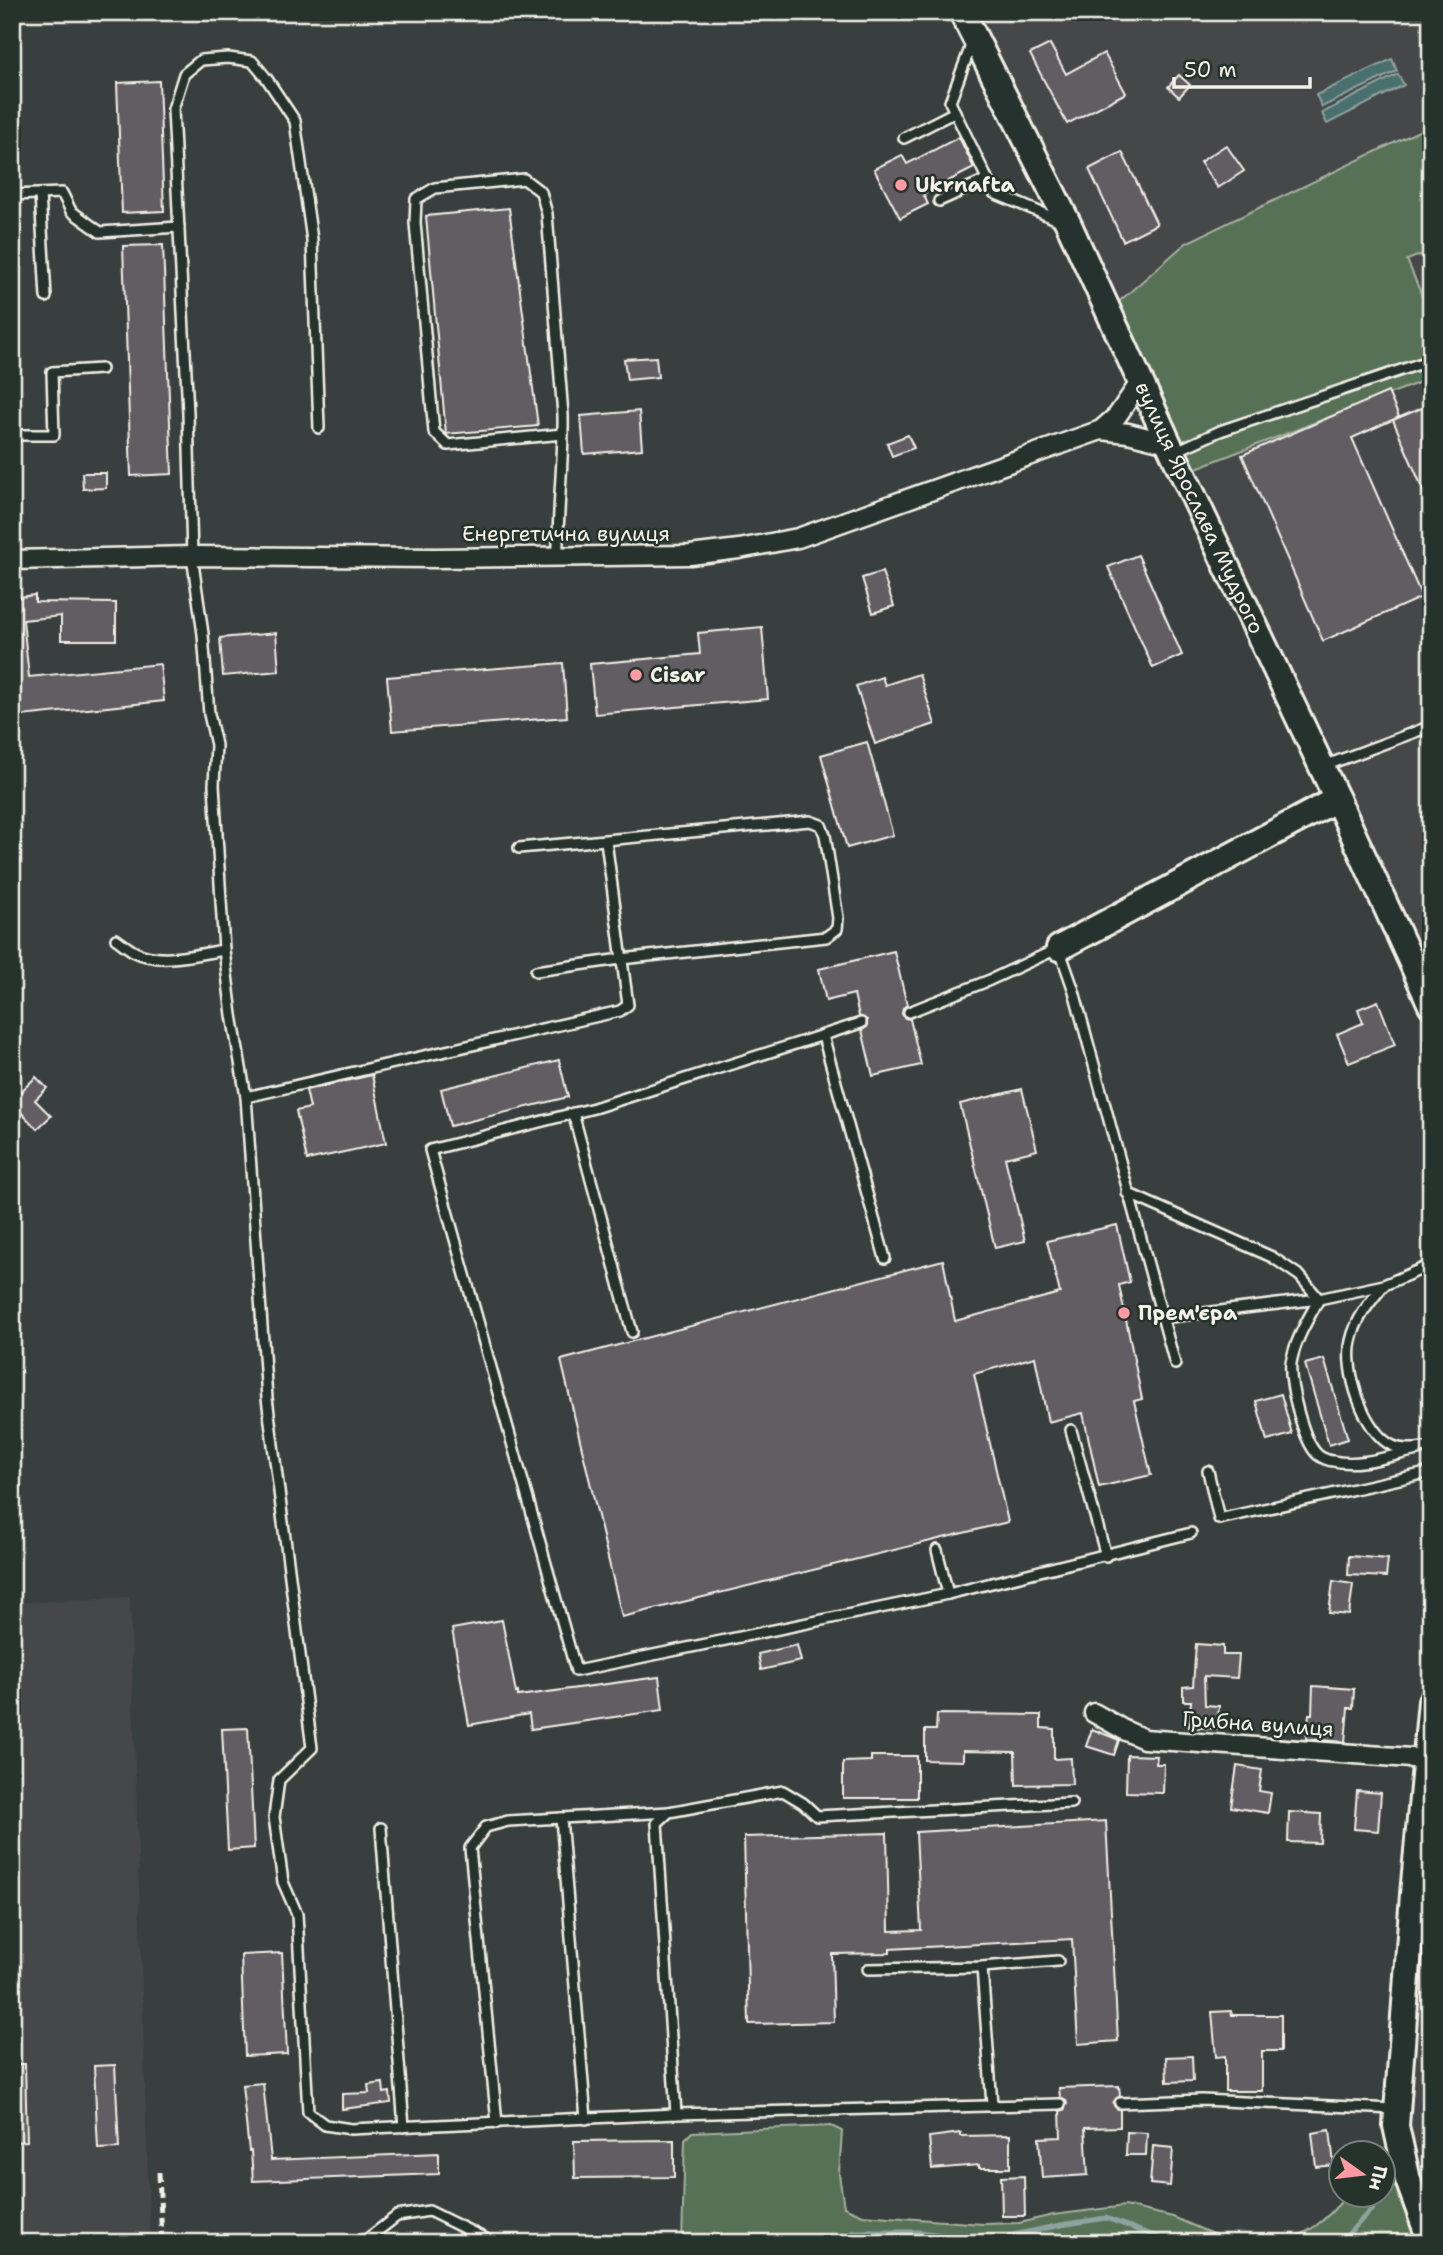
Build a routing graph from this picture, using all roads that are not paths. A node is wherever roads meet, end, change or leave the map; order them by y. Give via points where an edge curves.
1 (962, 12) edge
2 (974, 38) junction
3 (956, 112) junction
4 (904, 138) dead end
5 (988, 178) junction
6 (40, 194) junction
7 (12, 195) edge
8 (939, 201) dead end
9 (1069, 225) junction
10 (179, 227) junction
11 (46, 297) dead end
12 (1431, 360) edge
13 (101, 369) dead end
14 (1140, 382) junction
15 (319, 428) dead end
16 (1101, 430) junction
17 (563, 434) junction
18 (12, 435) edge
19 (1170, 448) junction
20 (558, 555) junction
21 (192, 556) junction
22 (12, 560) edge
23 (1431, 726) edge
24 (1322, 767) junction
25 (1338, 799) junction
26 (606, 841) junction
27 (519, 848) dead end
28 (116, 939) dead end
29 (1059, 948) junction
30 (224, 950) junction
31 (621, 959) junction
32 (536, 971) dead end
33 (1431, 1004) edge
34 (909, 1012) dead end
35 (861, 1023) dead end
36 (823, 1036) junction
37 (246, 1097) junction
38 (573, 1113) junction
39 (1127, 1193) junction
40 (886, 1258) dead end
41 (1431, 1265) edge
42 (1384, 1285) junction
43 (1319, 1298) junction
44 (1162, 1318) junction
45 (632, 1332) dead end
46 (1175, 1364) dead end
47 (1071, 1430) dead end
48 (1431, 1447) edge
49 (1418, 1450) junction
50 (1208, 1471) dead end
51 (1431, 1472) edge
52 (1191, 1533) dead end
53 (937, 1550) dead end
54 (1106, 1556) junction
55 (948, 1594) junction
56 (1431, 1700) edge
57 (1094, 1713) dead end
58 (1425, 1759) junction
59 (1071, 1802) dead end
60 (669, 1812) junction
61 (561, 1818) junction
62 (381, 1828) dead end
63 (1058, 1961) dead end
64 (982, 1967) junction
65 (868, 1969) dead end
66 (1120, 2103) dead end
67 (1060, 2104) dead end
68 (992, 2105) junction
69 (1397, 2109) junction
70 (676, 2114) junction
71 (586, 2119) junction
72 (497, 2123) junction
73 (404, 2127) junction
74 (647, 2241) dead end
75 (362, 2243) edge
76 (494, 2243) edge
77 (602, 2243) edge
78 (1431, 2243) edge

1 - 2 main road, вулиця Ярослава Мудрого
2 - 3 lane via 950,102
2 - 9 main road, вулиця Ярослава Мудрого
3 - 4 lane
3 - 5 lane
5 - 8 lane
5 - 9 lane via 994,192
6 - 7 lane
6 - 10 lane via 62,193 71,211 100,232
6 - 11 lane
9 - 14 main road, вулиця Ярослава Мудрого
10 - 15 lane via 173,109 184,74 201,60 252,61 295,121 312,240
10 - 21 lane
12 - 19 lane
13 - 18 lane via 51,372 54,435
14 - 16 street, Енергетична вулиця via 1118,416
14 - 19 main road, вулиця Ярослава Мудрого
16 - 19 street, Енергетична вулиця via 1128,433
16 - 20 street, Енергетична вулиця via 798,538 690,555
17 - 17 lane via 547,214 541,192 524,179 435,188 416,199 415,223 434,432 448,445
17 - 20 lane
19 - 24 main road, вулиця Ярослава Мудрого
20 - 21 street, Енергетична вулиця
21 - 22 street, Енергетична вулиця
21 - 30 lane via 216,745 214,785
23 - 24 lane
24 - 25 main road, вулиця Ярослава Мудрого
25 - 29 main road
25 - 33 main road, вулиця Ярослава Мудрого
26 - 27 lane
26 - 31 lane
26 - 31 lane via 810,821 821,825 825,835 838,918 837,929 827,937
28 - 30 lane via 136,953 156,957
29 - 34 lane
29 - 39 lane
30 - 37 lane
31 - 32 lane
31 - 37 lane via 628,1005 620,1011
35 - 36 lane
36 - 38 lane
36 - 40 lane
37 - 73 lane via 267,1398 312,1748 279,1780 274,1817 283,1882 297,1914 308,2112 325,2125
38 - 45 lane
38 - 55 lane via 430,1150 576,1671
39 - 43 lane via 1272,1257 1300,1276
39 - 44 lane
41 - 42 lane
42 - 43 lane
42 - 49 lane via 1362,1313 1351,1342 1351,1371 1359,1401 1376,1434 1395,1447
43 - 44 lane
43 - 49 lane via 1291,1364 1292,1390 1304,1429 1318,1454 1331,1461 1353,1463
44 - 46 lane
47 - 54 lane
48 - 49 lane
50 - 51 lane via 1219,1519
52 - 54 lane
53 - 55 lane
54 - 55 lane
56 - 58 main road
57 - 58 street, Грибна вулиця via 1144,1739
58 - 69 main road
59 - 60 lane via 817,1816 783,1791
60 - 61 lane
60 - 70 lane via 657,1823
61 - 71 lane
61 - 72 lane via 486,1827 470,1848
62 - 73 lane
63 - 64 lane
64 - 65 lane
64 - 68 lane
66 - 69 lane via 1202,2100
67 - 68 lane
68 - 70 lane
69 - 78 main road via 1396,2126 1408,2180
70 - 71 lane
71 - 72 lane
72 - 73 lane
74 - 77 lane
75 - 76 lane via 397,2216 429,2211

